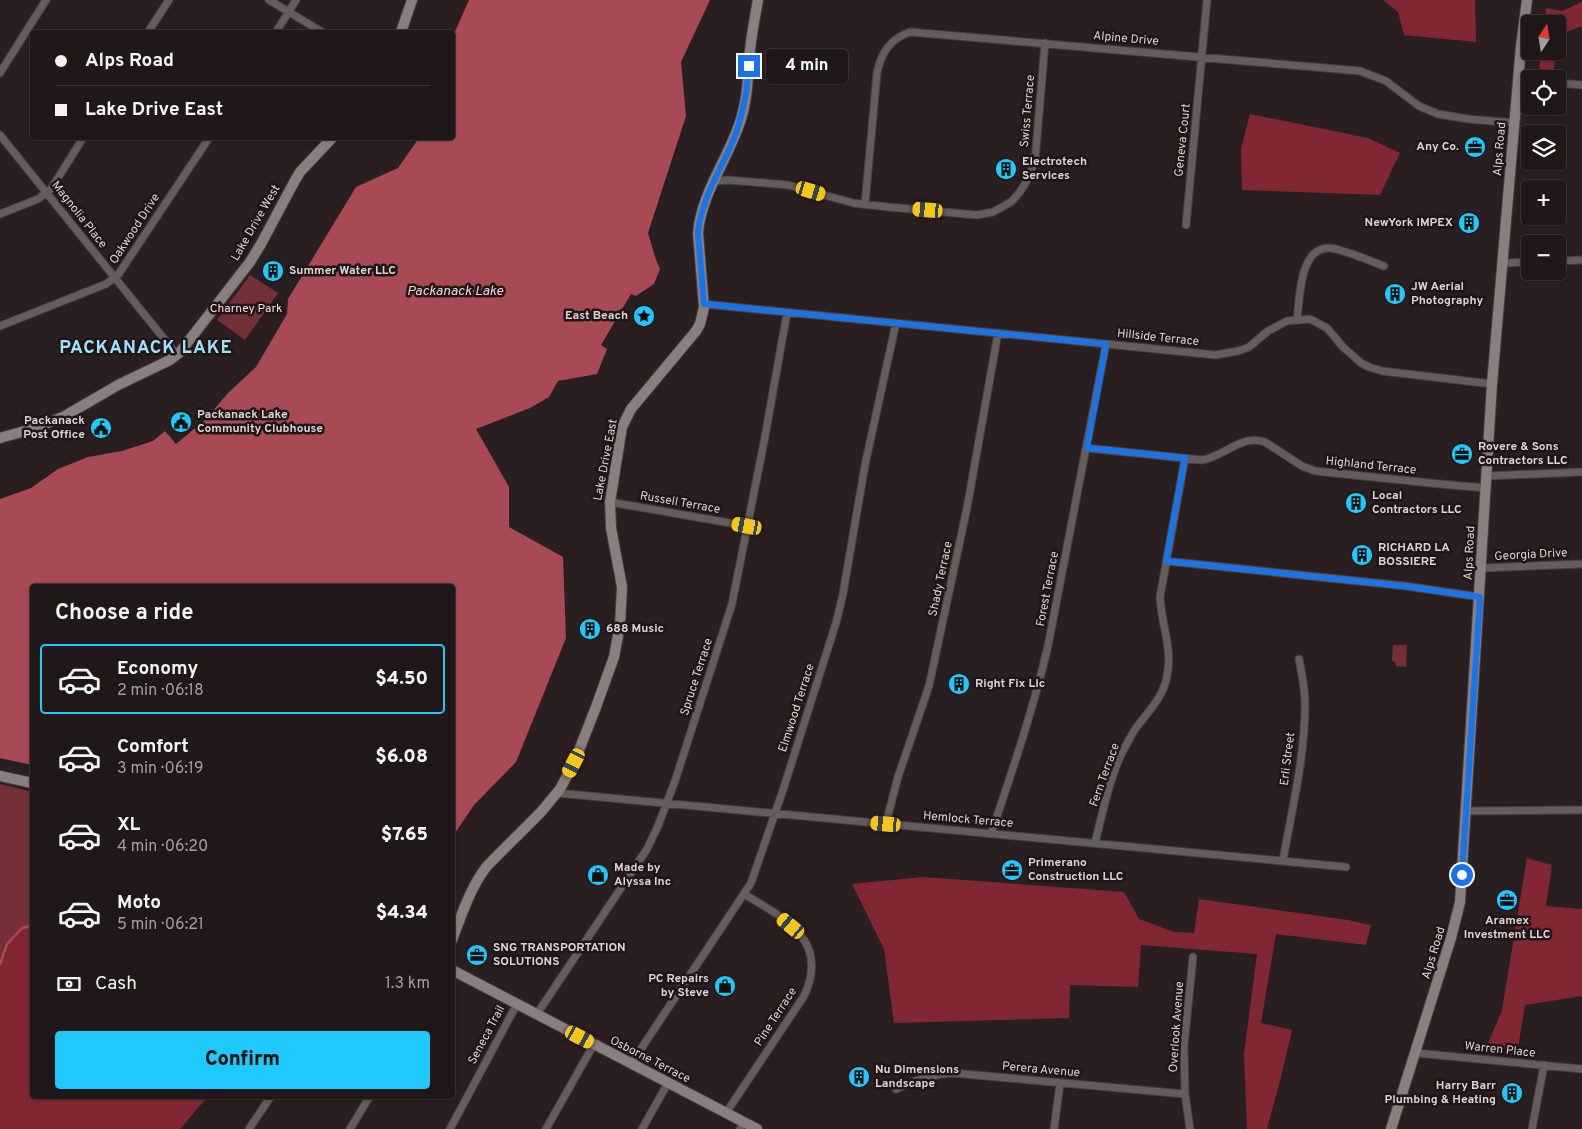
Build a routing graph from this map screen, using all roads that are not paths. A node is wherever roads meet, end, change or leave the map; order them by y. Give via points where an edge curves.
1 (46, 0) edge
2 (169, 0) edge
3 (269, 0) edge
4 (296, 0) edge
5 (412, 0) edge
6 (758, 0) edge
7 (1207, 0) edge
8 (1527, 0) edge
9 (289, 12) junction
10 (149, 30) edge
11 (277, 30) edge
12 (319, 30) edge
13 (402, 30) edge
14 (1045, 43) junction
15 (1202, 57) junction
16 (0, 74) edge
17 (1519, 79) joint
18 (1566, 83) edge
19 (1582, 85) edge
20 (1515, 123) junction
21 (0, 135) edge
22 (82, 140) edge
23 (208, 140) edge
24 (330, 140) edge
25 (715, 181) junction
26 (47, 193) junction
27 (865, 204) junction
28 (0, 214) edge
29 (1186, 225) dead end
30 (1582, 260) edge
31 (1566, 261) edge
32 (1521, 262) edge
33 (1503, 263) junction
34 (1384, 266) dead end
35 (114, 278) junction
36 (704, 304) junction
37 (787, 312) junction
38 (1298, 319) junction
39 (896, 323) junction
40 (0, 326) edge
41 (998, 333) junction
42 (1106, 344) junction
43 (176, 356) junction
44 (1492, 384) junction
45 (0, 438) edge
46 (1087, 448) junction
47 (1185, 458) junction
48 (1582, 472) edge
49 (1487, 476) junction
50 (1486, 488) junction
51 (610, 502) junction
52 (747, 526) junction
53 (1166, 561) junction
54 (1582, 564) edge
55 (1482, 568) junction
56 (1480, 597) junction
57 (1299, 659) dead end
58 (0, 776) edge
59 (30, 783) edge
60 (557, 793) junction
61 (667, 802) junction
62 (1582, 810) edge
63 (1466, 811) junction
64 (775, 813) junction
65 (886, 824) junction
66 (992, 834) junction
67 (1095, 843) junction
68 (1283, 860) junction
69 (1346, 867) dead end
70 (744, 894) junction
71 (455, 932) edge
72 (1193, 957) dead end
73 (455, 972) edge
74 (517, 1004) junction
75 (537, 1014) junction
76 (594, 1044) junction
77 (1416, 1053) junction
78 (631, 1064) junction
79 (1544, 1065) junction
80 (1582, 1069) edge
81 (668, 1083) junction
82 (1060, 1083) junction
83 (896, 1089) dead end
84 (1186, 1094) junction
85 (269, 1099) edge
86 (368, 1099) edge
87 (726, 1113) junction
88 (742, 1126) edge
89 (249, 1129) edge
90 (350, 1129) edge
91 (450, 1129) edge
92 (546, 1129) edge
93 (642, 1129) edge
94 (757, 1129) edge
95 (1054, 1129) edge
96 (1190, 1129) edge
97 (1391, 1129) edge
98 (1532, 1129) edge

1 - 16 street
2 - 10 street
3 - 9 street
4 - 9 street
5 - 13 street
6 - 25 street, Lake Drive East via 741,121
7 - 15 street, Geneva Court
8 - 17 street, Alps Road
9 - 11 street
9 - 12 street
14 - 15 street, Alpine Drive
14 - 27 street, Swiss Terrace via 1035,157 1031,173 1011,202 993,212 977,215
14 - 27 street, Alpine Drive via 918,32 895,39 883,54 877,73
15 - 20 street, Alpine Drive via 1360,71 1386,81 1419,106 1438,114
15 - 29 street, Geneva Court
17 - 20 street, Alps Road
18 - 19 street
20 - 33 street, Alps Road
21 - 26 street, Magnolia Place
22 - 26 street
23 - 35 street, Oakwood Drive
24 - 43 street, Lake Drive West via 300,172 250,262
25 - 27 street, Swiss Terrace via 788,185
25 - 36 street, Lake Drive East via 705,201 698,233
26 - 28 street
26 - 35 street, Magnolia Place
30 - 31 street
32 - 33 street
33 - 44 street, Alps Road
34 - 38 street via 1332,248 1317,251 1304,270
35 - 40 street, Oakwood Drive
35 - 43 street, Magnolia Place
36 - 37 street, Hillside Terrace
36 - 51 street, Lake Drive East via 696,331 626,418
37 - 39 street, Hillside Terrace
37 - 52 street, Spruce Terrace
38 - 42 street, Hillside Terrace via 1277,325 1248,347 1227,354
38 - 44 street via 1310,319 1327,328 1351,356 1369,367
39 - 41 street, Hillside Terrace
39 - 64 street, Elmwood Terrace via 865,465 836,623
41 - 42 street, Hillside Terrace
41 - 65 street, Shady Terrace via 967,508 929,686 898,777
42 - 46 street, Forest Terrace
43 - 45 street, Lake Drive West via 63,416
44 - 49 street, Alps Road
46 - 47 street, Highland Terrace
46 - 66 street, Forest Terrace via 1038,692
47 - 50 street, Highland Terrace via 1211,458 1250,439 1258,439 1315,471
47 - 53 street, Fern Terrace
48 - 49 street
49 - 50 street, Alps Road
50 - 55 street, Alps Road
51 - 52 street, Russell Terrace
51 - 60 street, Lake Drive East via 611,528 622,586 617,644 574,763
52 - 61 street, Spruce Terrace via 732,604
53 - 56 street
53 - 67 street, Fern Terrace via 1160,608 1168,642 1167,678 1162,694 1134,730 1122,753
54 - 55 street, Georgia Drive
55 - 56 street, Alps Road
56 - 63 street, Alps Road
57 - 68 street, Erli Street via 1304,716
58 - 59 street
60 - 61 street, Hemlock Terrace
60 - 71 street, Lake Drive East via 479,876
61 - 64 street, Hemlock Terrace
61 - 75 street, Spruce Terrace via 647,849
62 - 63 street
63 - 77 street, Alps Road via 1457,918
64 - 65 street, Hemlock Terrace
64 - 70 street, Elmwood Terrace via 751,883
65 - 66 street, Hemlock Terrace
66 - 67 street, Hemlock Terrace
67 - 68 street, Hemlock Terrace
68 - 69 street, Hemlock Terrace
70 - 78 street, Elmwood Terrace
70 - 87 street, Pine Terrace via 800,933 809,948 812,967 804,996
72 - 84 street, Overlook Avenue via 1184,1046
73 - 74 street, Osborne Terrace
74 - 75 street, Osborne Terrace
74 - 91 street, Seneca Trail
75 - 76 street, Osborne Terrace
76 - 78 street, Osborne Terrace
76 - 92 street
77 - 79 street, Warren Place
77 - 97 street, Alps Road
78 - 81 street, Osborne Terrace
79 - 80 street, Warren Place
79 - 98 street
81 - 87 street, Osborne Terrace
81 - 93 street
82 - 83 street, Perera Avenue via 953,1073 926,1077
82 - 84 street, Perera Avenue
82 - 95 street
84 - 96 street, Overlook Avenue
85 - 89 street
86 - 90 street
87 - 88 street, Osborne Terrace
88 - 94 street, Osborne Terrace

